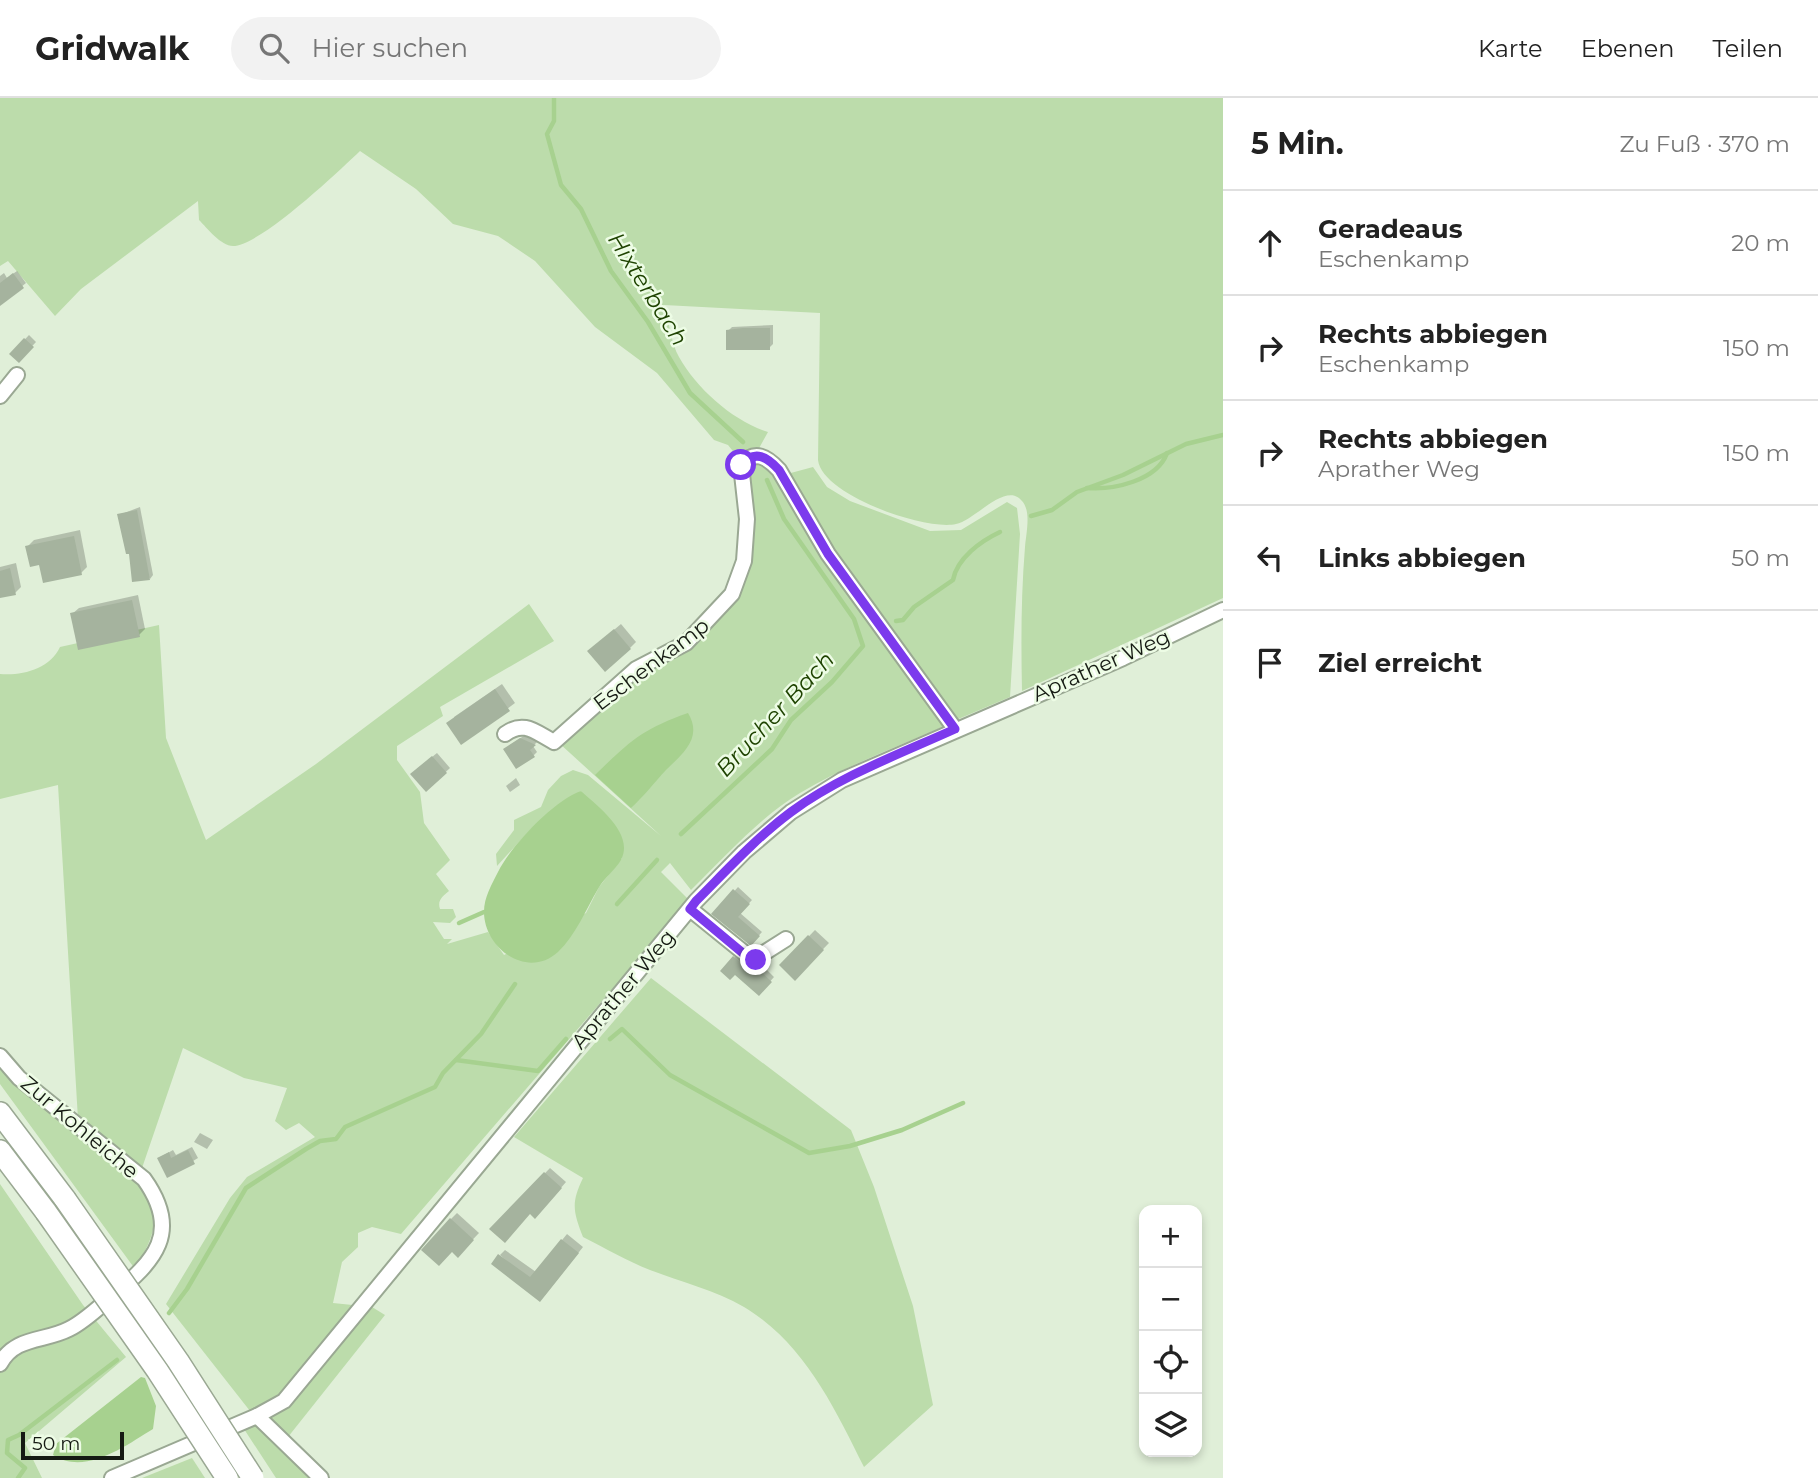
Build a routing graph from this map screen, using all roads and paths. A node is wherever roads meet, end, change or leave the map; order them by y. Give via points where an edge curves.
1 (17, 375) dead end
2 (0, 396) edge
3 (1223, 610) edge
4 (955, 729) junction
5 (505, 734) dead end
6 (690, 909) junction
7 (786, 939) dead end
8 (0, 1056) edge
9 (0, 1113) edge
10 (0, 1151) edge
11 (0, 1364) edge
12 (257, 1416) junction
13 (112, 1478) edge
14 (227, 1478) edge
15 (253, 1478) edge
16 (321, 1478) edge

1 - 2 street
3 - 4 street, Aprather Weg
4 - 5 street, Eschenkamp via 828,554 779,470 758,455 741,465 747,519 744,561 732,594 715,615 685,643 636,669 554,742 526,726 515,726
4 - 6 street, Aprather Weg via 842,780 791,812 744,852
6 - 7 street via 751,960
6 - 12 street, Aprather Weg via 284,1401
8 - 11 street, Zur Kohleiche via 19,1078 144,1179 156,1196 164,1226 145,1270 71,1328 17,1345
9 - 15 highway, bridge via 178,1361
10 - 14 highway, bridge via 158,1370
12 - 13 street, Aprather Weg
12 - 16 street

